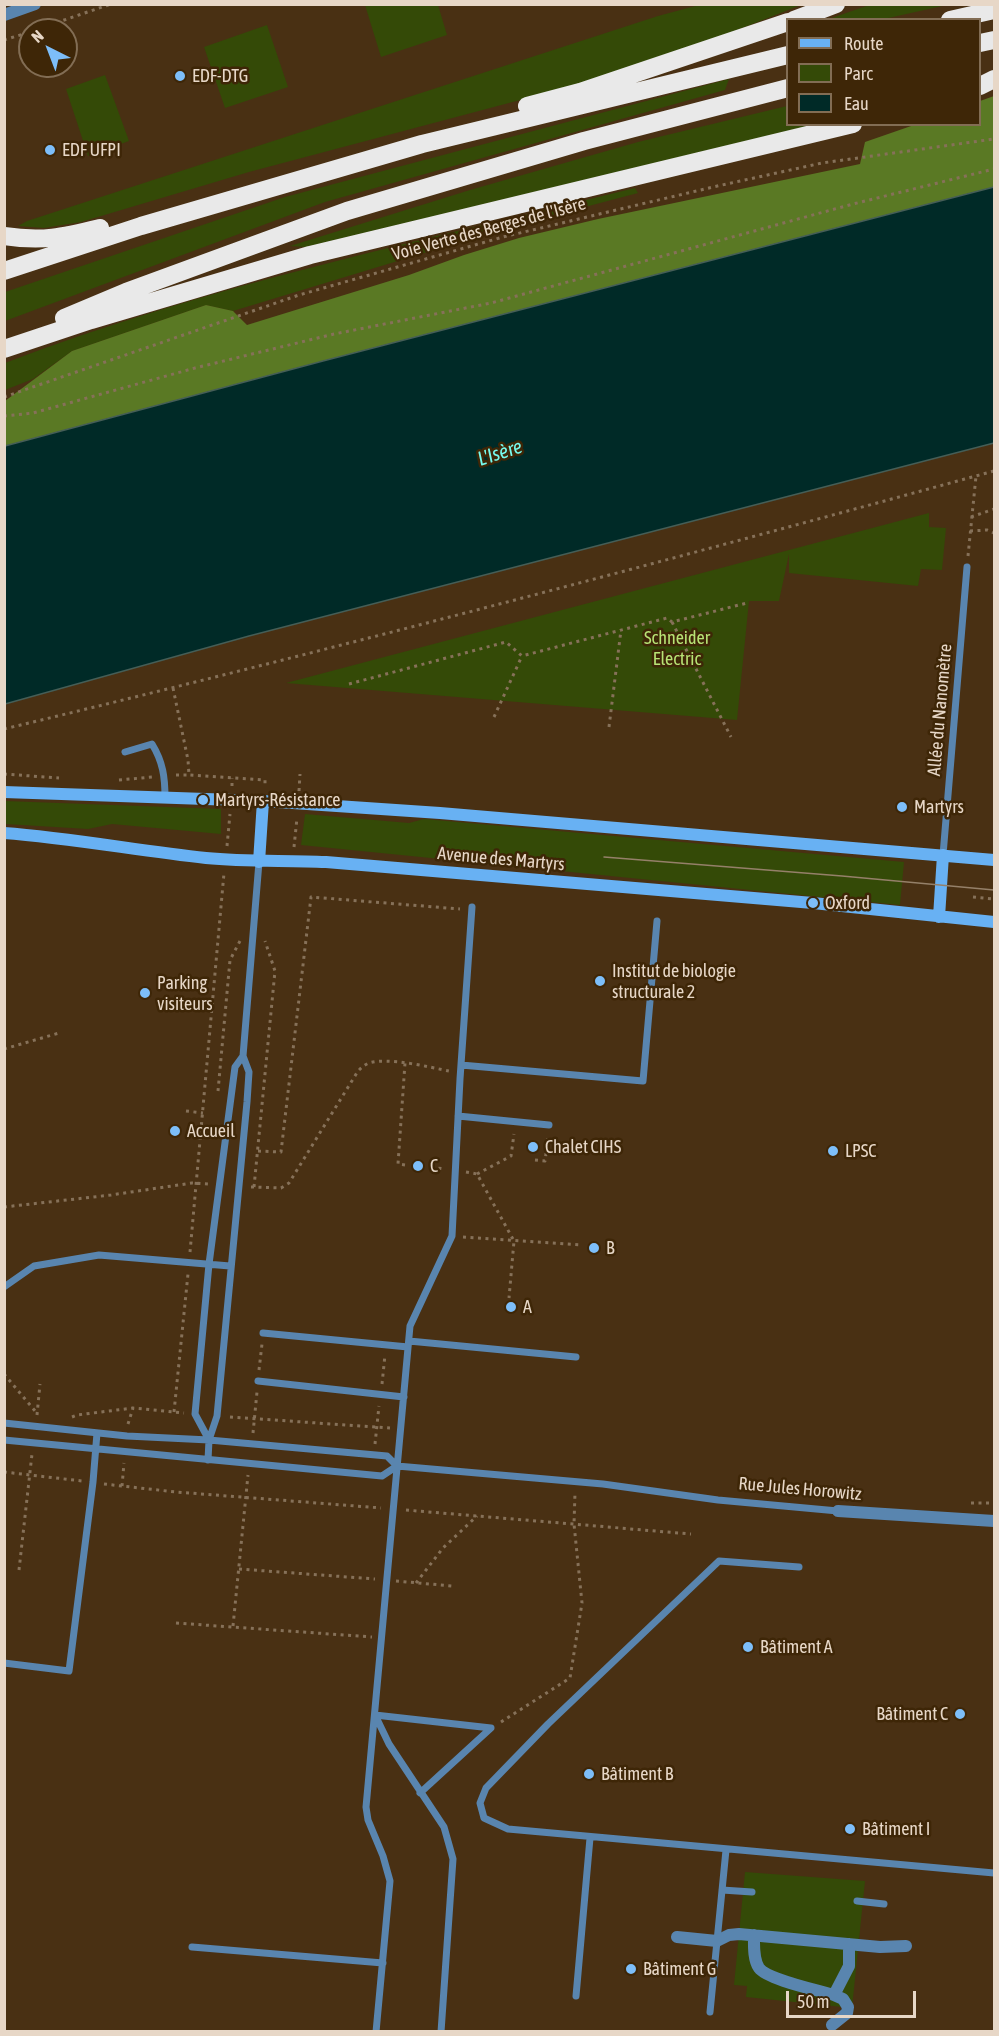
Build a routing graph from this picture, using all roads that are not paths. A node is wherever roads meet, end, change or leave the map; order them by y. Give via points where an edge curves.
1 (35, 4) edge
2 (836, 4) edge
3 (994, 10) edge
4 (4, 15) edge
5 (799, 18) edge
6 (959, 18) edge
7 (786, 23) edge
8 (786, 55) edge
9 (786, 89) edge
10 (845, 126) edge
11 (280, 184) junction
12 (141, 226) junction
13 (4, 236) edge
14 (4, 271) edge
15 (4, 342) edge
16 (4, 349) edge
17 (967, 567) road end
18 (125, 752) dead end
19 (4, 792) edge
20 (165, 798) junction
21 (263, 801) junction
22 (4, 833) edge
23 (943, 855) junction
24 (994, 860) edge
25 (259, 862) junction
26 (472, 909) road end
27 (939, 917) junction
28 (657, 921) dead end
29 (994, 922) edge
30 (243, 1056) junction
31 (461, 1065) junction
32 (458, 1116) junction
33 (549, 1125) road end
34 (209, 1264) junction
35 (230, 1266) junction
36 (4, 1287) edge
37 (263, 1333) road end
38 (409, 1344) junction
39 (576, 1357) dead end
40 (258, 1381) road end
41 (404, 1397) junction
42 (4, 1423) edge
43 (97, 1433) junction
44 (4, 1440) edge
45 (209, 1440) junction
46 (95, 1449) junction
47 (208, 1460) junction
48 (398, 1466) junction
49 (838, 1511) joint
50 (994, 1521) edge
51 (799, 1567) dead end
52 (4, 1663) edge
53 (375, 1715) junction
54 (420, 1793) junction
55 (590, 1838) junction
56 (726, 1850) junction
57 (994, 1873) edge
58 (722, 1890) junction
59 (752, 1892) dead end
60 (857, 1901) dead end
61 (884, 1904) dead end
62 (754, 1935) junction
63 (677, 1937) dead end
64 (717, 1941) junction
65 (849, 1944) junction
66 (906, 1946) dead end
67 (192, 1947) dead end
68 (382, 1964) junction
69 (834, 1995) junction
70 (576, 1996) dead end
71 (710, 2012) dead end
72 (832, 2025) dead end
73 (376, 2031) edge
74 (441, 2031) edge

1 - 4 street
2 - 5 highway
3 - 6 highway
7 - 11 highway via 580,92 420,135
8 - 11 highway via 422,144
9 - 15 highway via 584,141 347,211 126,292
10 - 16 highway via 310,255
11 - 12 highway
12 - 13 highway via 102,228 59,238
12 - 14 highway
17 - 23 lane, Allée du Nanomètre
18 - 20 lane via 152,744 161,759
19 - 20 main road
20 - 21 main road
21 - 23 main road
21 - 25 main road
22 - 25 main road, Avenue des Martyrs
23 - 24 main road
23 - 27 main road
25 - 27 main road, Avenue des Martyrs via 293,860
25 - 30 lane
26 - 31 lane
27 - 29 main road, Avenue des Martyrs
28 - 31 lane via 643,1081
30 - 34 lane via 235,1067
30 - 35 lane via 249,1072
31 - 32 lane
32 - 33 lane
32 - 38 lane via 452,1236 410,1326
34 - 35 lane
34 - 36 lane via 99,1255 34,1266
34 - 45 lane via 195,1414
35 - 45 lane via 218,1416
37 - 38 lane
38 - 39 lane
38 - 41 lane
40 - 41 lane
41 - 48 lane
42 - 43 lane
43 - 45 lane
43 - 46 lane
44 - 46 lane
45 - 47 lane
45 - 48 lane via 387,1456
46 - 47 lane
46 - 52 lane via 69,1671
47 - 48 lane via 382,1476
48 - 49 lane, Rue Jules Horowitz
48 - 53 lane
49 - 50 street, Rue Jules Horowitz
51 - 55 lane via 719,1561 548,1724 486,1788 480,1803 484,1818 508,1829
53 - 54 lane via 388,1744
53 - 54 lane via 491,1728
53 - 68 lane via 366,1807 390,1881
54 - 74 lane via 444,1827 453,1859
55 - 56 lane
55 - 70 lane
56 - 57 lane
56 - 58 lane
58 - 59 lane
58 - 64 lane
60 - 61 lane
62 - 64 street via 729,1935
62 - 65 street
62 - 69 street via 758,1967 771,1977
63 - 64 street
64 - 71 lane
65 - 66 street
65 - 69 street via 849,1966
67 - 68 lane
68 - 73 lane
69 - 72 street via 848,2007 847,2013

